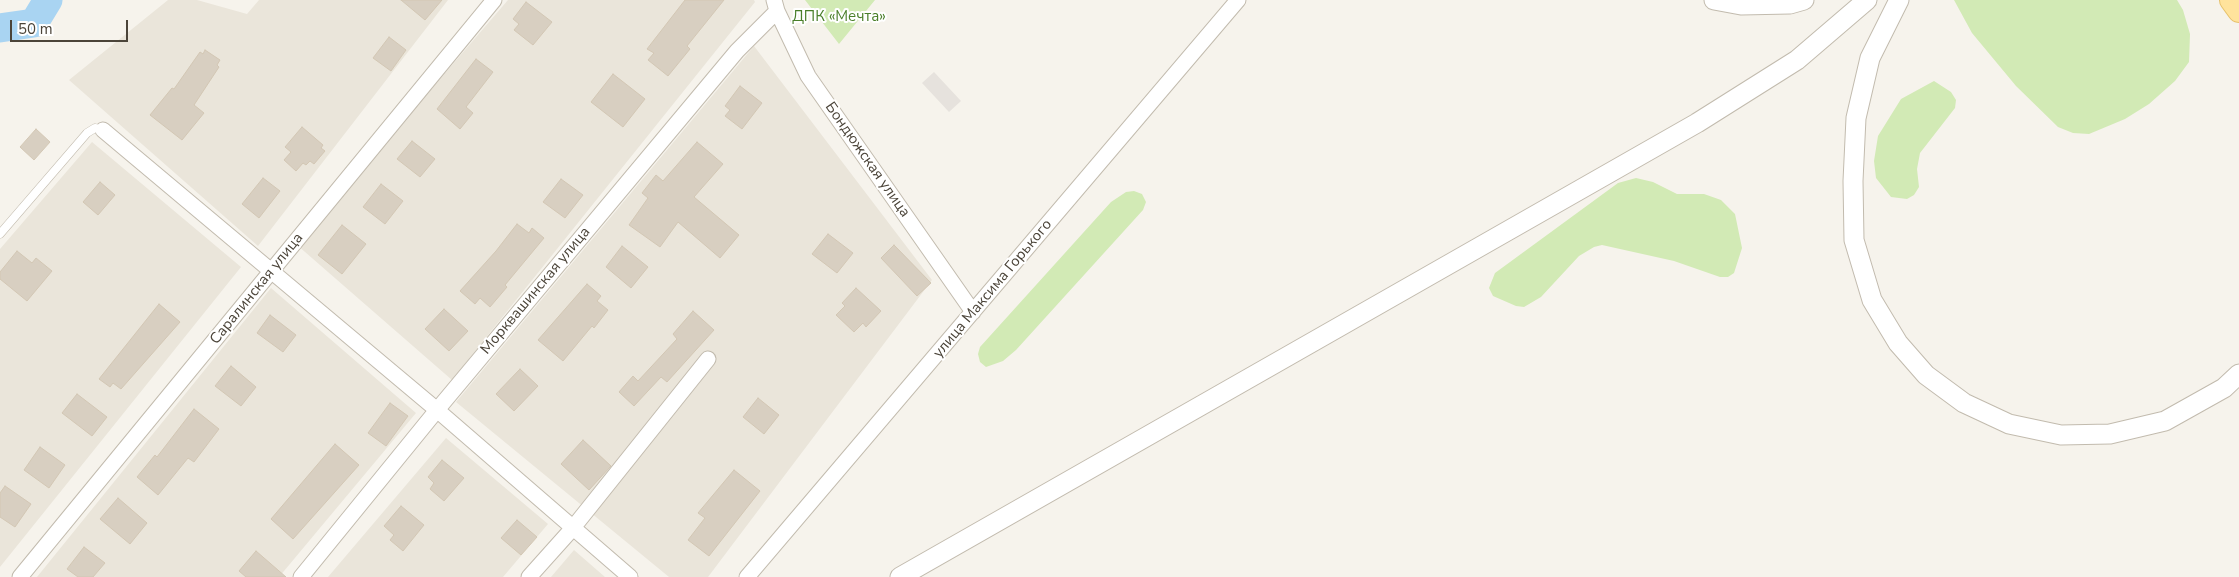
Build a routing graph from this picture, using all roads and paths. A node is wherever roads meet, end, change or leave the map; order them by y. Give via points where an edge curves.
1 (494, 0) edge
2 (1238, 0) edge
3 (1714, 0) edge
4 (1804, 0) edge
5 (1867, 0) edge
6 (1899, 0) edge
7 (2231, 0) edge
8 (775, 5) edge
9 (2239, 11) edge
10 (103, 130) joint
11 (0, 234) edge
12 (270, 273) junction
13 (973, 312) junction
14 (708, 359) dead end
15 (2239, 374) edge
16 (436, 410) junction
17 (572, 528) junction
18 (20, 577) edge
19 (301, 577) edge
20 (529, 577) edge
21 (630, 577) edge
22 (747, 577) edge
23 (900, 577) edge

1 - 12 street, Саралинская улица
2 - 13 street, улица Максима Горького
3 - 4 street via 1741,5 1790,4
5 - 23 street via 1797,60 1697,123
6 - 15 street via 1870,58 1856,118 1854,240 1872,300 1898,343 1926,375 1964,403 2009,424 2062,435 2110,434 2165,421 2224,388
7 - 9 main road
8 - 13 street, Бондюжская улица via 808,76
8 - 16 street, Морквашинская улица
10 - 11 lane via 95,128 87,133
10 - 12 street
12 - 16 street
12 - 18 street, Саралинская улица
13 - 22 street, улица Максима Горького
14 - 17 street
16 - 17 street
16 - 19 street, Морквашинская улица
17 - 20 street
17 - 21 street

